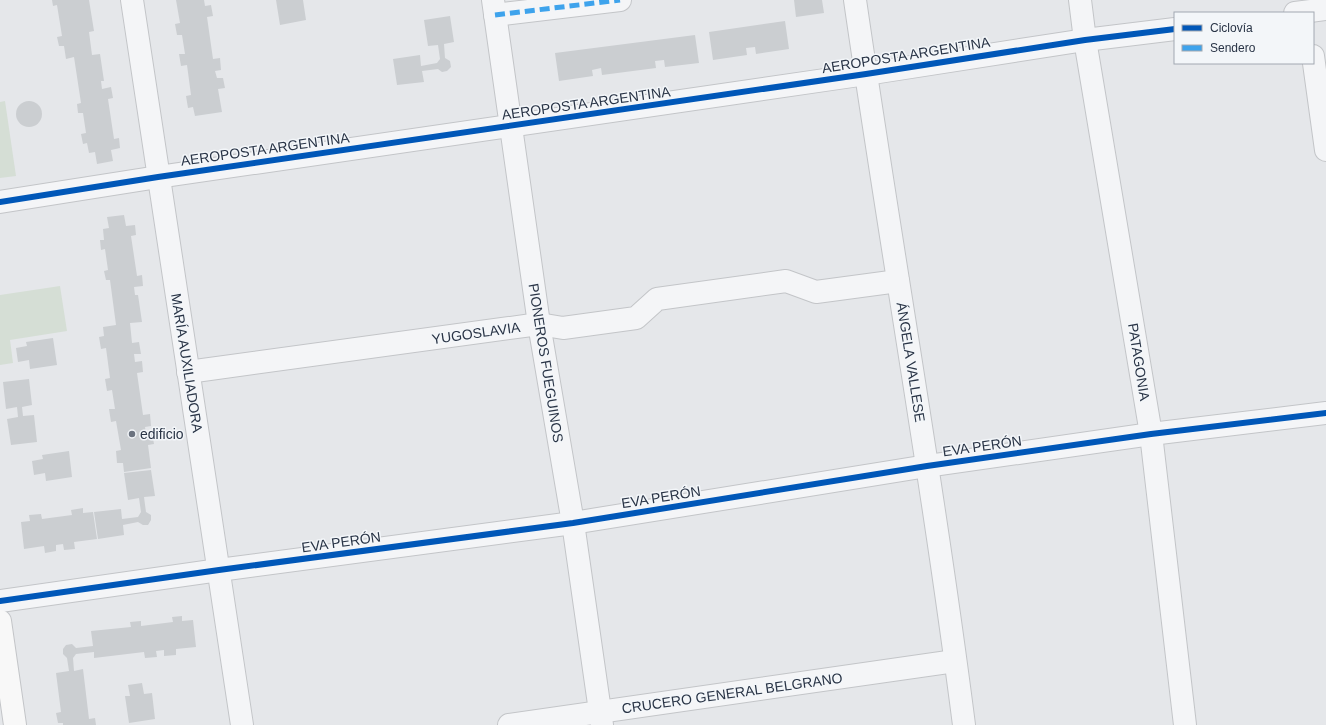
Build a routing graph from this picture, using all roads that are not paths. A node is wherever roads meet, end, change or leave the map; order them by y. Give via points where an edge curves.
1 (132, 0) edge
2 (620, 0) edge
3 (855, 0) edge
4 (1080, 0) edge
5 (494, 7) edge
6 (1174, 28) edge
7 (1085, 40) junction
8 (1314, 63) edge
9 (866, 74) junction
10 (511, 126) junction
11 (1326, 150) edge
12 (158, 177) junction
13 (0, 202) edge
14 (898, 281) junction
15 (539, 324) junction
16 (188, 372) junction
17 (1326, 413) edge
18 (1151, 434) junction
19 (927, 466) junction
20 (573, 523) junction
21 (219, 570) junction
22 (0, 601) edge
23 (0, 621) edge
24 (956, 660) junction
25 (601, 718) edge
26 (15, 725) edge
27 (242, 725) edge
28 (509, 725) edge
29 (964, 725) edge
30 (1185, 725) edge

1 - 12 street, MARÍA AUXILIADORA
2 - 5 street
3 - 9 street, ÁNGELA VALLESE
4 - 7 street, PATAGONIA
5 - 10 street, PIONEROS FUEGUINOS
6 - 7 street, AEROPOSTA ARGENTINA
7 - 9 street, AEROPOSTA ARGENTINA
7 - 18 street, PATAGONIA
8 - 11 street
9 - 10 street, AEROPOSTA ARGENTINA
9 - 14 street, ÁNGELA VALLESE
10 - 12 street, AEROPOSTA ARGENTINA
10 - 15 street, PIONEROS FUEGUINOS
12 - 13 street, AEROPOSTA ARGENTINA
12 - 16 street, MARÍA AUXILIADORA
14 - 15 street, YUGOSLAVIA via 816,292 786,281 657,299 636,318 563,328
14 - 19 street, ÁNGELA VALLESE
15 - 16 street, YUGOSLAVIA
15 - 20 street, PIONEROS FUEGUINOS
16 - 21 street, MARÍA AUXILIADORA
17 - 18 street, EVA PERÓN
18 - 19 street, EVA PERÓN
18 - 30 street, PATAGONIA
19 - 20 street, EVA PERÓN
19 - 24 street, ÁNGELA VALLESE
20 - 21 street, EVA PERÓN
20 - 25 street, PIONEROS FUEGUINOS
21 - 22 street, EVA PERÓN
21 - 27 street, MARÍA AUXILIADORA
23 - 26 main road
24 - 25 street, CRUCERO GENERAL BELGRANO
24 - 29 street, ÁNGELA VALLESE
25 - 28 street, CRUCERO GENERAL BELGRANO

